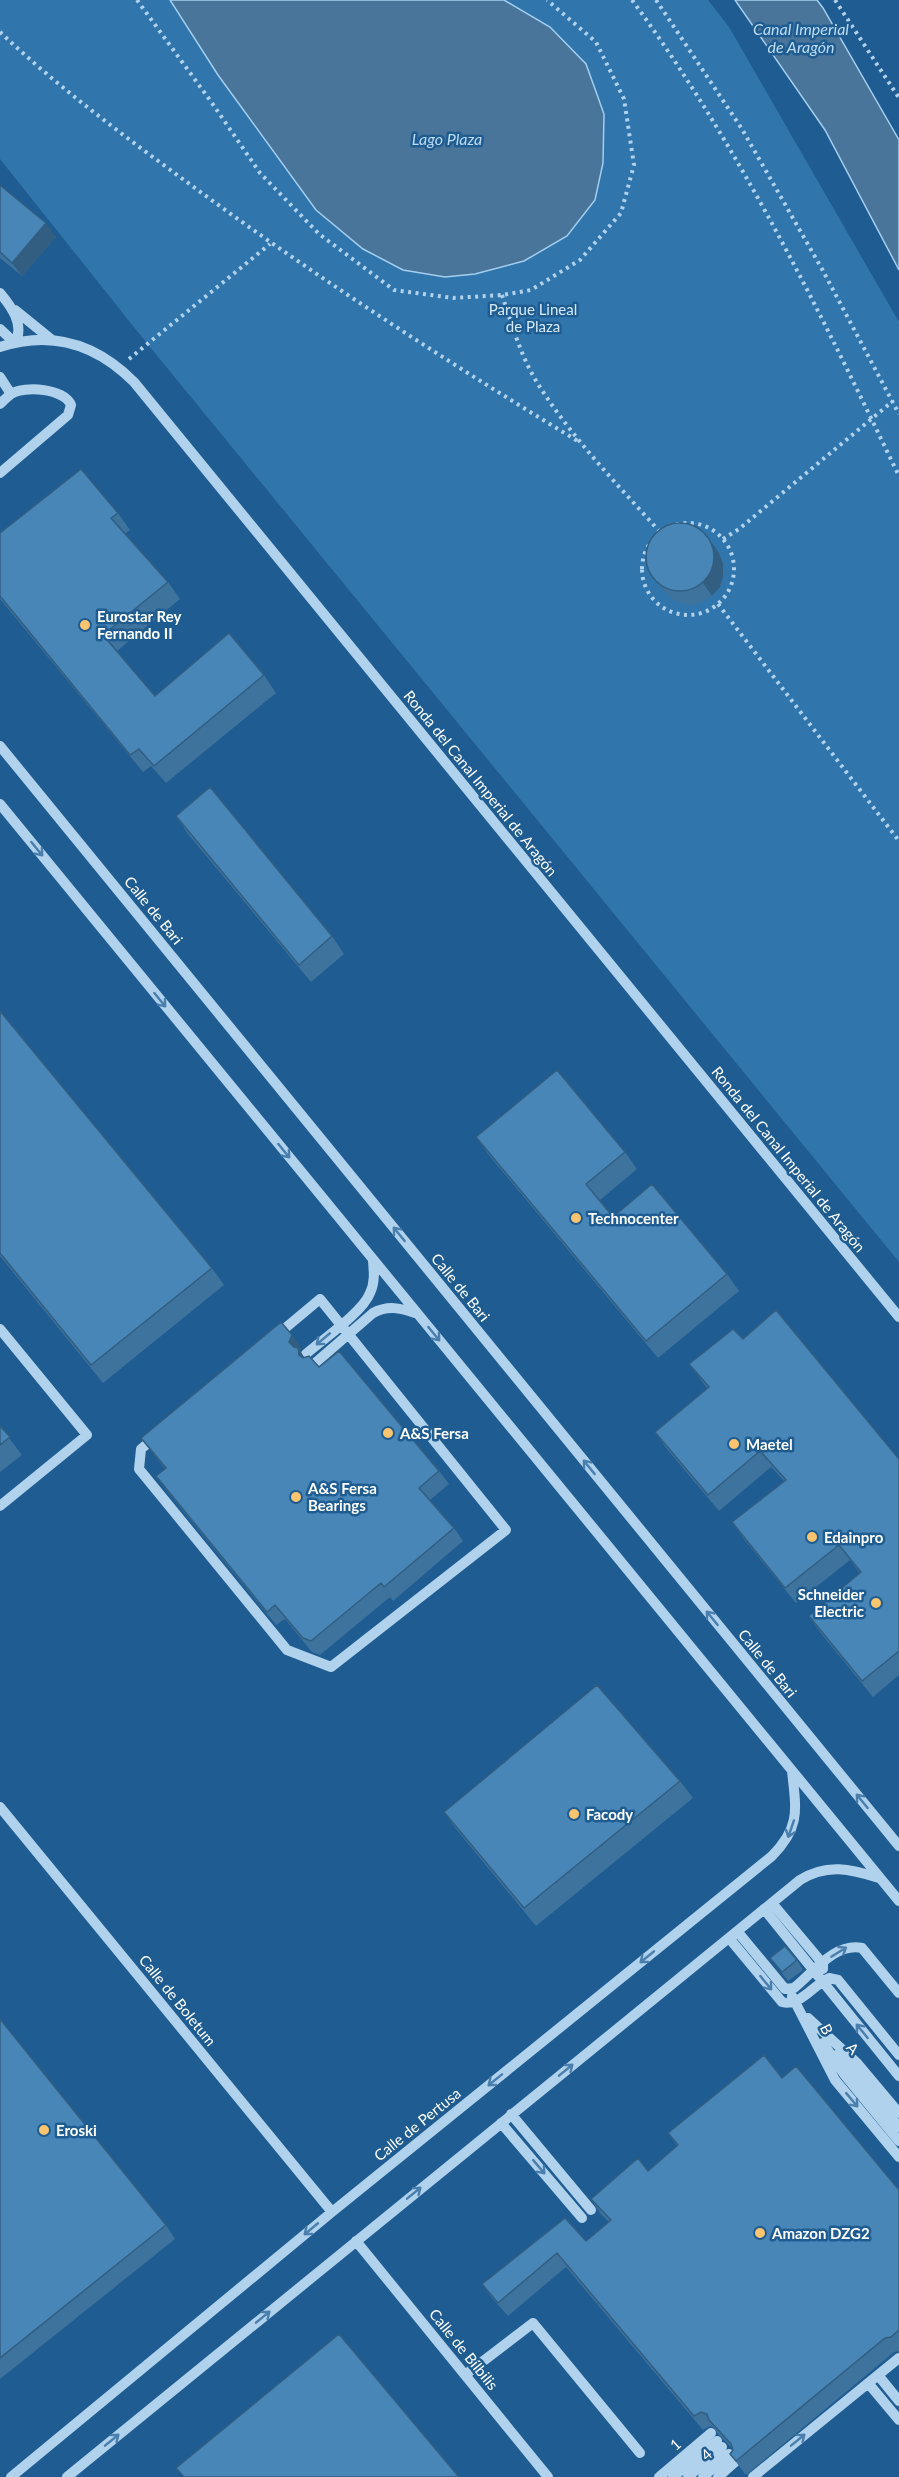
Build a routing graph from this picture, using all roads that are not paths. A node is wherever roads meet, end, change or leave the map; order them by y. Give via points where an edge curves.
1 (0, 293) edge
2 (15, 310) junction
3 (0, 329) edge
4 (52, 340) junction
5 (15, 343) junction
6 (0, 347) edge
7 (0, 377) edge
8 (11, 394) junction
9 (0, 404) edge
10 (0, 472) edge
11 (0, 746) edge
12 (0, 804) edge
13 (373, 1260) junction
14 (418, 1314) junction
15 (899, 1317) edge
16 (340, 1324) junction
17 (0, 1329) edge
18 (348, 1334) junction
19 (306, 1354) edge
20 (314, 1364) edge
21 (0, 1506) edge
22 (792, 1771) junction
23 (0, 1808) edge
24 (899, 1846) edge
25 (880, 1878) junction
26 (899, 1901) edge
27 (768, 1906) junction
28 (733, 1934) junction
29 (818, 1968) junction
30 (822, 1982) junction
31 (785, 1989) junction
32 (899, 1993) edge
33 (793, 2003) junction
34 (802, 2013) junction
35 (899, 2055) edge
36 (899, 2076) edge
37 (899, 2113) edge
38 (512, 2114) junction
39 (501, 2122) junction
40 (899, 2127) edge
41 (899, 2141) edge
42 (899, 2157) edge
43 (591, 2210) edge
44 (332, 2212) junction
45 (582, 2218) dead end
46 (356, 2241) junction
47 (899, 2358) edge
48 (465, 2375) junction
49 (878, 2375) junction
50 (868, 2383) junction
51 (899, 2401) edge
52 (899, 2420) edge
53 (723, 2447) junction
54 (640, 2453) dead end
55 (11, 2477) edge
56 (67, 2477) edge
57 (548, 2477) edge
58 (659, 2477) edge
59 (674, 2477) edge
60 (688, 2477) edge
61 (702, 2477) edge
62 (718, 2477) edge
63 (753, 2477) edge

1 - 2 street
2 - 4 street
2 - 5 street
3 - 5 street
4 - 5 street, Ronda del Canal Imperial de Aragón
4 - 15 street, Ronda del Canal Imperial de Aragón via 102,355 119,367 149,401
5 - 6 street, Ronda del Canal Imperial de Aragón
7 - 8 street
8 - 9 street
8 - 10 street via 26,390 57,392 70,401 71,410
24 -> 11 street, Calle de Bari
12 -> 13 street
13 - 14 street
13 - 16 street via 371,1292 364,1304
14 - 18 street via 384,1308
14 -> 22 street
16 - 18 street
16 - 18 street via 320,1299 141,1449 139,1469 287,1650 331,1667 506,1530
16 -> 19 street
17 - 21 street via 87,1435
18 - 20 street
22 - 25 street
22 -> 44 street, Calle de Pertusa via 796,1807 793,1826 786,1842 772,1856
23 - 44 street, Calle de Boletum
25 - 26 street
25 - 27 street via 834,1868 813,1872
27 - 28 street
27 - 29 street
28 - 31 street
28 -> 33 street via 776,1996 782,2002
38 -> 28 street
29 - 30 street
29 - 31 street via 794,1988
29 -> 32 street via 841,1949 862,1948
30 - 33 street
30 - 35 street via 829,1978 838,1980
36 -> 30 street
31 - 33 street
33 - 34 street
34 - 37 street, A via 858,2063
34 - 40 street, A
34 - 41 street, B
34 -> 42 street, B via 835,2080
38 - 39 street
38 - 43 street
39 -> 45 street
46 -> 39 street
44 -> 55 street, Calle de Pertusa
46 - 48 street, Calle de Bílbilis
56 -> 46 street
47 - 49 street
48 - 54 street via 533,2323
48 - 57 street, Calle de Bílbilis
49 - 50 street
49 - 51 street
50 - 52 street
63 -> 50 street
53 - 58 street, 1
53 - 59 street
53 - 60 street
53 - 61 street, 4
53 - 62 street

